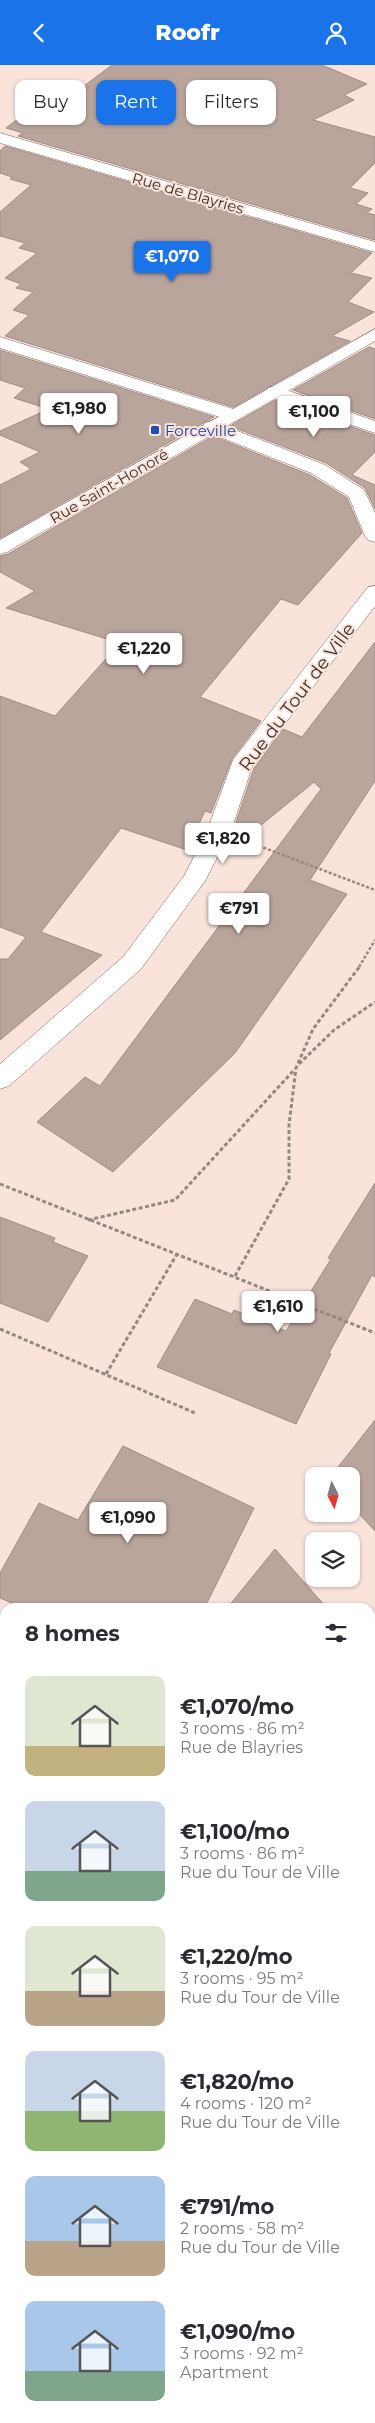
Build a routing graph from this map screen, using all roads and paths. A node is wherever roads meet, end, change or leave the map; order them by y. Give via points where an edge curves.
1 (0, 138) edge
2 (375, 247) edge
3 (375, 334) edge
4 (0, 341) edge
5 (276, 392) junction
6 (233, 415) junction
7 (212, 427) junction
8 (375, 427) edge
9 (375, 536) edge
10 (0, 548) edge
11 (375, 593) edge
12 (254, 844) dead end
13 (375, 889) edge
14 (375, 941) edge
15 (375, 1002) edge
16 (296, 1068) junction
17 (0, 1079) edge
18 (0, 1184) edge
19 (88, 1220) junction
20 (178, 1254) junction
21 (235, 1276) junction
22 (0, 1329) edge
23 (375, 1333) edge
24 (106, 1374) junction
25 (195, 1413) dead end

1 - 2 street, Rue de Blayries
3 - 5 street, Rue Saint-Honoré
4 - 6 street
5 - 6 street, Rue Saint-Honoré
5 - 8 street
6 - 7 street, Rue Saint-Honoré
7 - 9 street via 318,469 357,494
7 - 10 street, Rue Saint-Honoré
11 - 17 street, Rue du Tour de Ville via 241,765 219,831 193,881 132,963
12 - 13 path
14 - 16 path via 313,1029
15 - 16 path via 319,1042
16 - 19 path via 175,1200
16 - 21 path via 289,1125 289,1179
18 - 19 path
19 - 20 path
20 - 21 path
20 - 24 path
21 - 23 path
22 - 24 path
24 - 25 path

